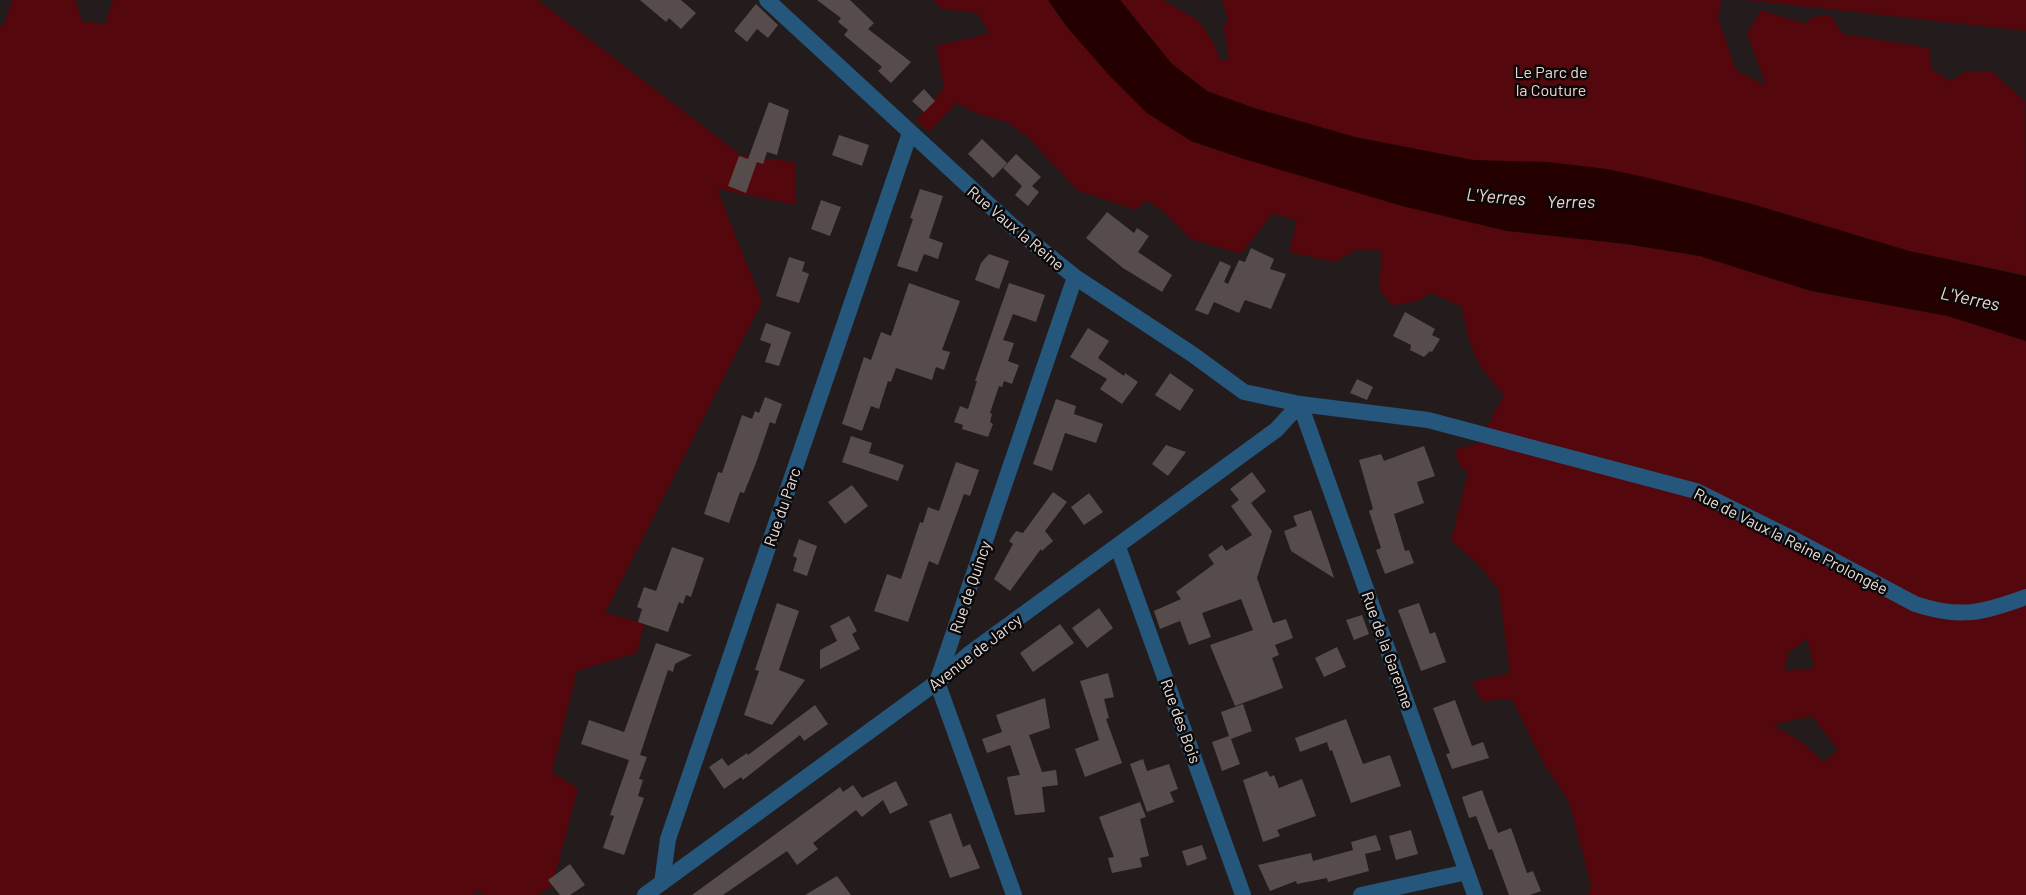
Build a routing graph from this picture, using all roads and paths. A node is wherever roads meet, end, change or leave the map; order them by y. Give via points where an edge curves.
1 (767, 0) edge
2 (910, 133) junction
3 (1075, 277) junction
4 (1300, 404) junction
5 (1484, 434) joint
6 (1118, 547) junction
7 (2026, 597) edge
8 (937, 682) junction
9 (1467, 872) junction
10 (662, 883) junction
11 (645, 895) edge
12 (1014, 895) edge
13 (1243, 895) edge
14 (1361, 895) edge
15 (1475, 895) edge

1 - 2 street, Rue Vaux la Reine
2 - 3 street, Rue Vaux la Reine via 978,197
2 - 10 street, Rue du Parc via 668,839
3 - 4 street, Rue Vaux la Reine via 1244,392
3 - 8 street, Rue de Quincy
4 - 5 street, Rue Vaux la Reine via 1428,420
4 - 6 street, Avenue de Jarcy via 1276,430
4 - 9 street, Rue de la Garenne
5 - 7 street, Rue de Vaux la Reine Prolongée via 1696,490 1915,604 1936,611 1979,613
6 - 8 street, Avenue de Jarcy via 969,654
6 - 13 street, Rue des Bois
8 - 10 street, Avenue de Jarcy
8 - 12 street
9 - 14 street
9 - 15 street, Rue de la Garenne
10 - 11 street, Avenue de Jarcy

